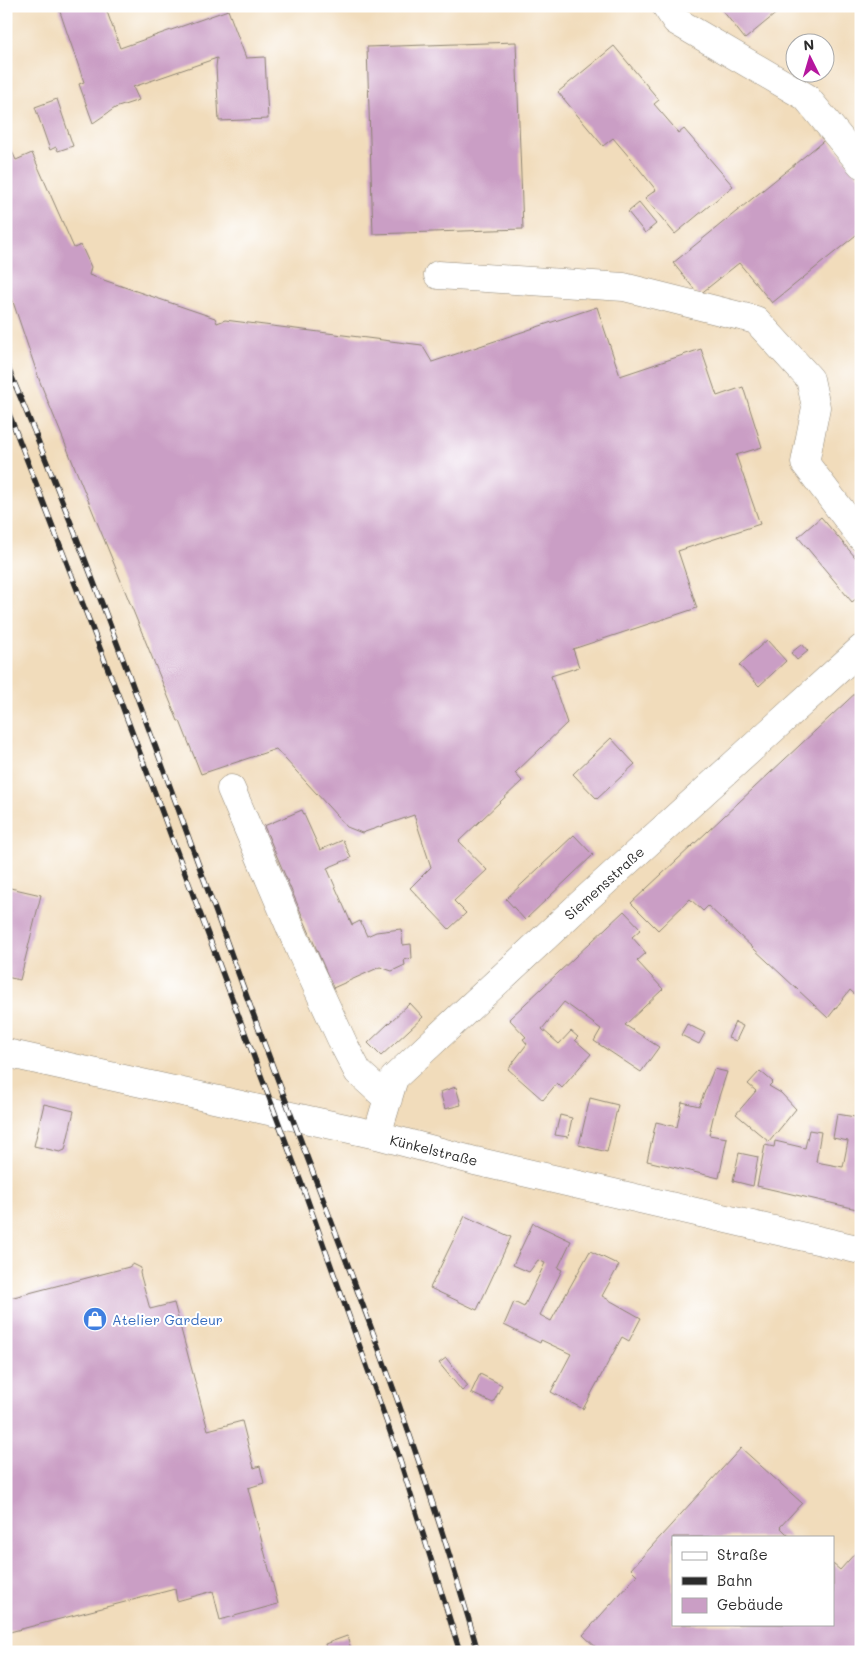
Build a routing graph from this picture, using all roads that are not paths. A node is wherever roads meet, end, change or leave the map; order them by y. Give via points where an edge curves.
1 (666, 6) edge
2 (861, 164) edge
3 (438, 275) dead end
4 (861, 537) edge
5 (861, 649) edge
6 (231, 789) dead end
7 (6, 1053) edge
8 (388, 1099) junction
9 (377, 1135) junction
10 (861, 1250) edge

1 - 2 street via 676,21 806,97
3 - 4 street via 624,287 756,320 810,379 816,407 805,463
5 - 8 street, Siemensstraße via 394,1078
6 - 8 street via 344,1045 358,1072
7 - 9 street, Künkelstraße
8 - 9 street, Siemensstraße
9 - 10 street, Künkelstraße via 475,1161

